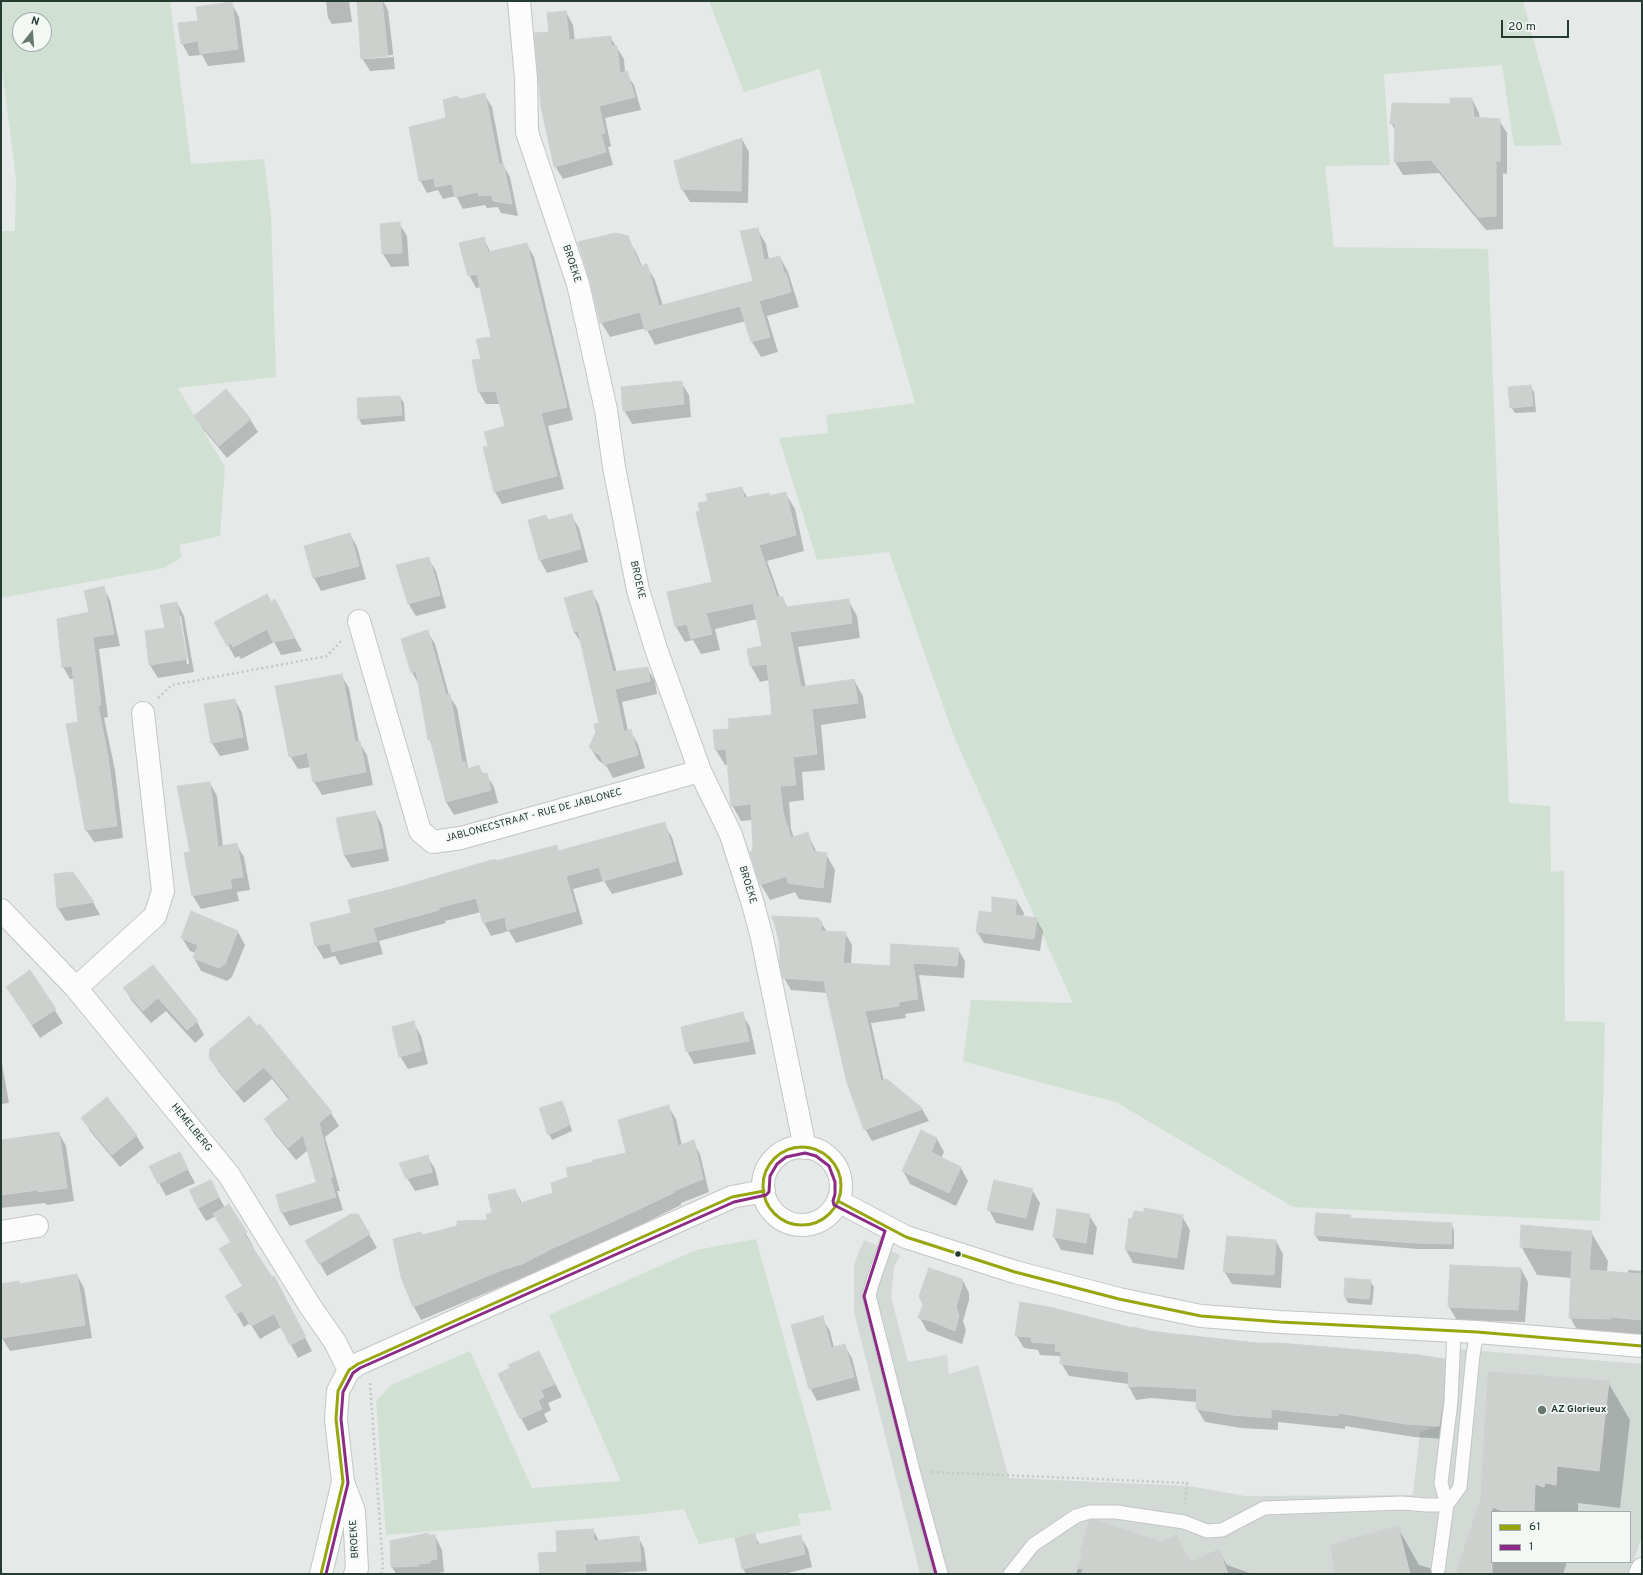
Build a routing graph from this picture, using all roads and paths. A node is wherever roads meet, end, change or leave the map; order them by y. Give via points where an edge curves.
1 (520, 1) edge
2 (359, 621) dead end
3 (327, 656) dead end
4 (172, 685) dead end
5 (143, 713) dead end
6 (700, 771) junction
7 (1, 910) edge
8 (76, 988) junction
9 (805, 1148) junction
10 (764, 1191) junction
11 (838, 1201) junction
12 (37, 1226) dead end
13 (892, 1229) junction
14 (1, 1232) edge
15 (1454, 1331) junction
16 (1477, 1332) junction
17 (1642, 1346) edge
18 (369, 1360) junction
19 (350, 1370) junction
20 (914, 1474) junction
21 (343, 1482) junction
22 (1447, 1505) junction
23 (1184, 1522) junction
24 (1642, 1569) edge
25 (1438, 1570) dead end
26 (321, 1574) edge
27 (356, 1574) edge
28 (381, 1574) edge
29 (941, 1574) edge
30 (1010, 1574) edge
31 (1640, 1574) edge

1 - 6 street, BROEKE via 527,132 578,284 606,410 614,467 638,590 656,649
2 - 6 street, JABLONECSTRAAT - RUE DE JABLONEC via 420,831 433,842 460,838
3 - 4 path
5 - 8 street via 163,891 156,916
6 - 9 street, BROEKE via 731,835 753,904
7 - 8 street, HEMELBERG
8 - 19 street, HEMELBERG via 229,1175 335,1342
9 - 10 street via 791,1150 773,1161 765,1174
9 - 11 street via 818,1151 833,1163 840,1181
10 - 11 street via 773,1212 795,1225 812,1224 820,1220 828,1215
10 - 18 street via 732,1197
11 - 13 street
12 - 14 street
13 - 15 street via 906,1237 1015,1272 1118,1299 1201,1316
13 - 20 lane via 869,1295
15 - 16 street
15 - 22 lane via 1451,1401 1441,1483
16 - 17 street
16 - 22 lane via 1460,1487
18 - 19 street
18 - 28 path via 383,1566
19 - 21 street, BROEKE via 338,1391 336,1419
20 - 23 path via 932,1472 1187,1483
20 - 29 lane
21 - 26 street, BROEKE
21 - 27 street, BROEKE via 354,1511
22 - 23 lane via 1402,1503 1264,1508 1222,1530 1207,1531
22 - 25 lane
23 - 30 lane via 1116,1512 1090,1512 1076,1516 1033,1545
24 - 31 street

